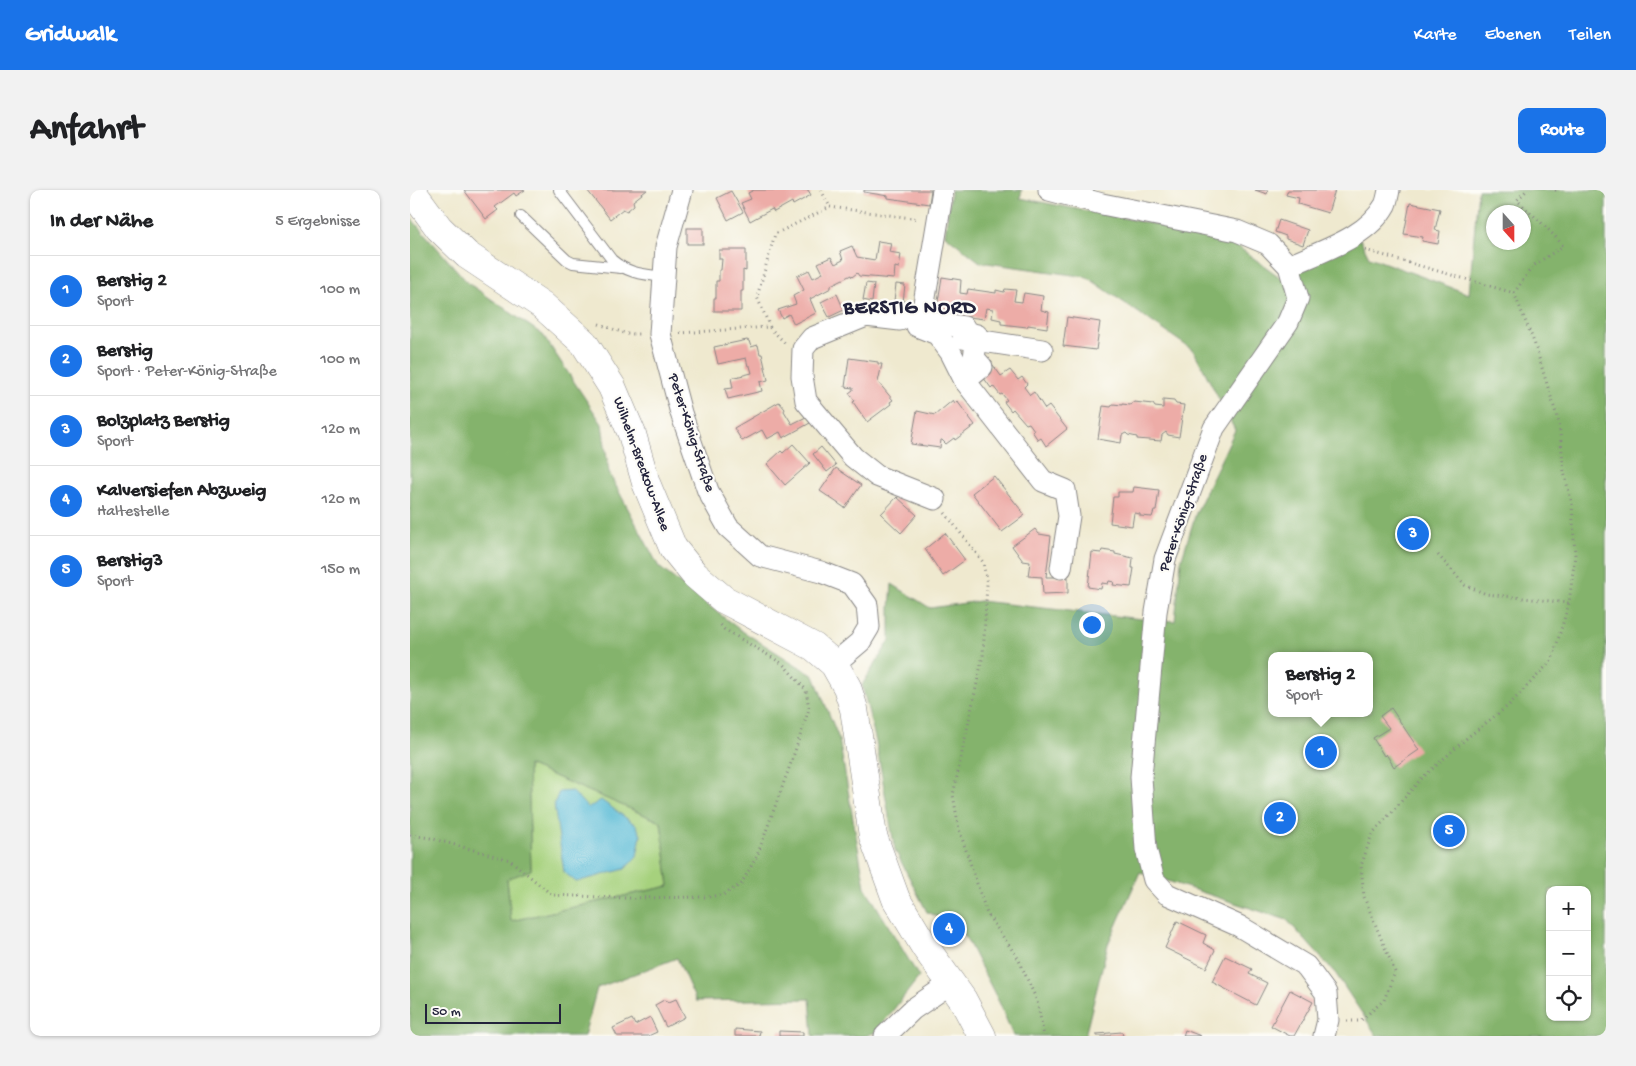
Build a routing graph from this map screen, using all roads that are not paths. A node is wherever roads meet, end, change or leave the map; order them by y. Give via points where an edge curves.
1 (411, 190) edge
2 (559, 190) edge
3 (682, 190) edge
4 (943, 190) edge
5 (1049, 190) edge
6 (1389, 190) edge
7 (521, 216) dead end
8 (1289, 266) junction
9 (622, 268) junction
10 (664, 277) junction
11 (919, 324) junction
12 (976, 340) junction
13 (1042, 350) dead end
14 (965, 381) junction
15 (935, 499) road end
16 (1061, 568) dead end
17 (834, 664) junction
18 (951, 983) junction
19 (1326, 1028) edge
20 (885, 1036) edge
21 (982, 1036) edge

1 - 17 street, Wilhelm-Breckow-Allee via 439,228 467,255 542,305 584,343 612,387 673,548 695,575 723,599 814,647
2 - 9 lane via 612,260
3 - 10 street, Peter-König-Straße via 666,247
4 - 11 street
5 - 8 street, Peter-König-Straße via 1237,231 1268,244
6 - 8 street via 1384,205 1369,224 1349,238
7 - 9 lane via 567,260
8 - 19 street, Peter-König-Straße via 1298,298 1288,322 1214,428 1165,559 1156,612 1141,778 1146,848 1154,880 1167,894 1239,926 1306,966 1326,993
9 - 10 lane via 633,273
10 - 17 street, Peter-König-Straße via 660,334 681,413 705,483 728,527 760,556 852,584 867,605 869,627 860,642
11 - 12 street via 964,327 964,332 977,335
11 - 14 street via 951,353
11 - 15 street via 866,316 812,338 803,349 802,376 806,401 853,457 877,476
12 - 13 street
12 - 14 street via 974,358 982,367
14 - 16 street via 1043,481 1064,490 1069,516
17 - 18 street, Wilhelm-Breckow-Allee via 847,687 854,709 873,836 896,899
18 - 20 street via 913,1009
18 - 21 street, Wilhelm-Breckow-Allee

